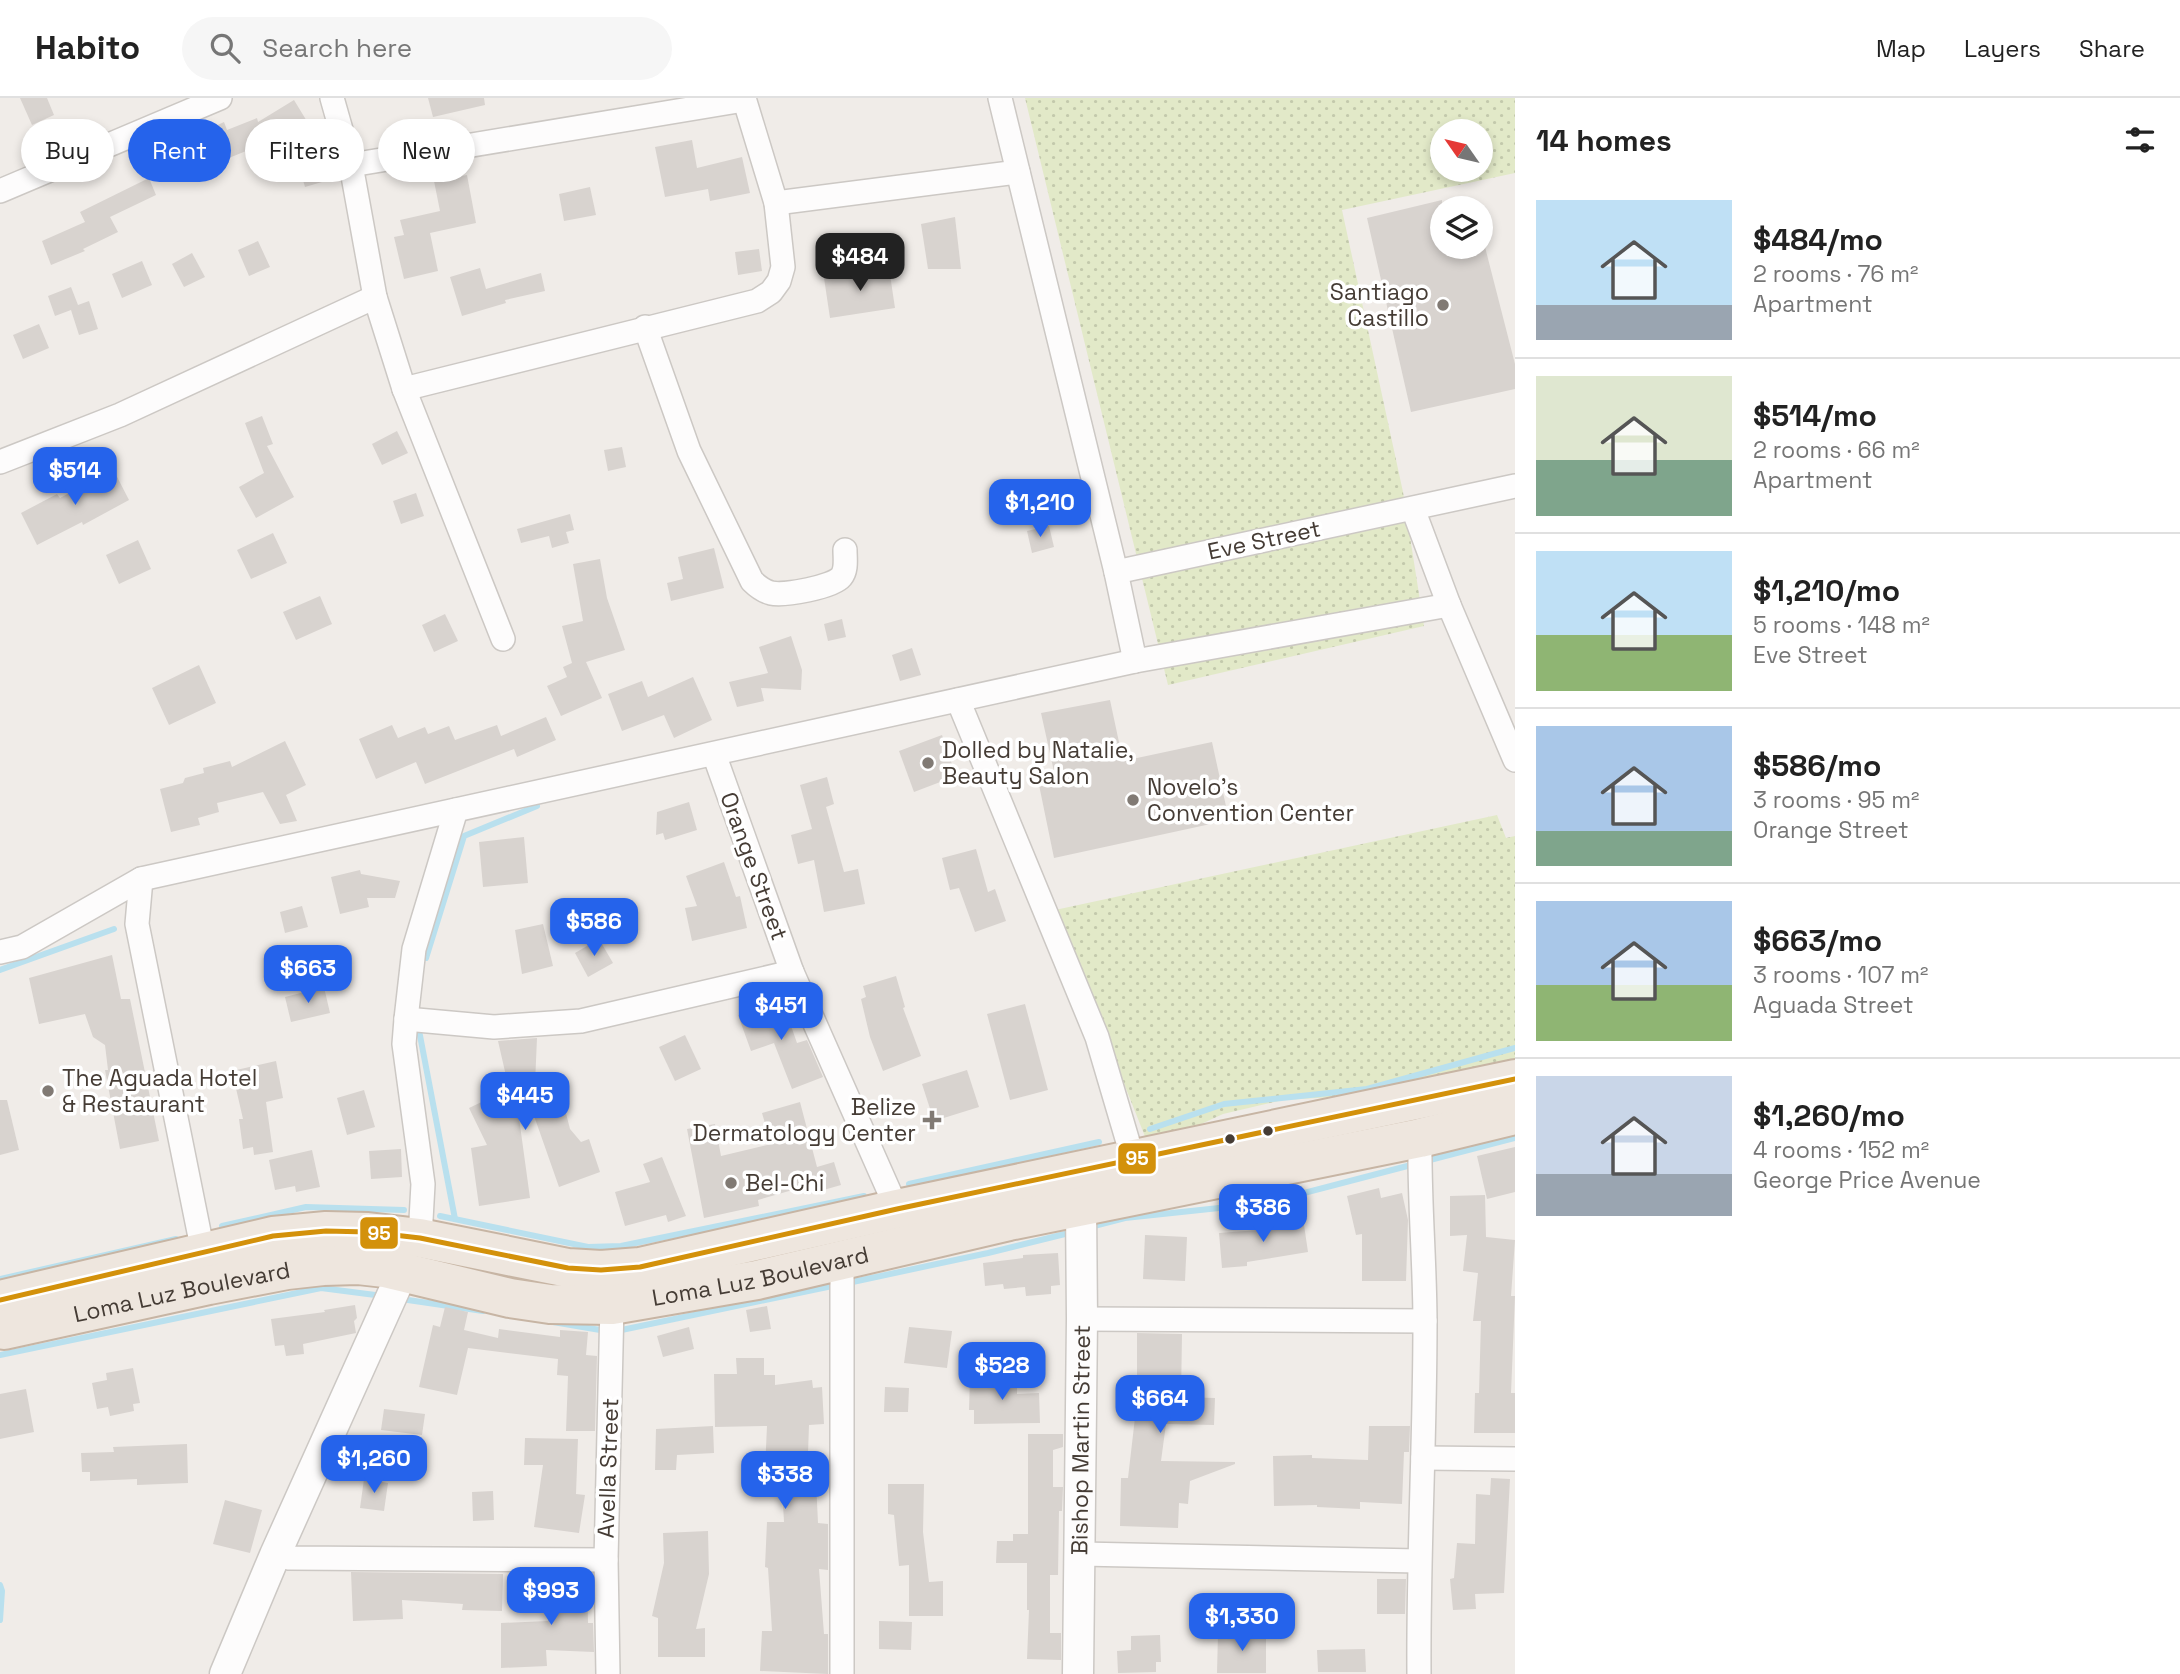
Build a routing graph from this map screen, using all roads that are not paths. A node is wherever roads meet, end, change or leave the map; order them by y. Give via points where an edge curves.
1 (220, 98) edge
2 (332, 98) edge
3 (1000, 98) edge
4 (744, 99) edge
5 (338, 119) edge
6 (364, 164) edge
7 (1018, 172) junction
8 (355, 182) edge
9 (0, 191) edge
10 (776, 203) junction
11 (375, 297) junction
12 (645, 327) junction
13 (404, 389) junction
14 (0, 462) edge
15 (1515, 486) edge
16 (1413, 509) junction
17 (845, 550) dead end
18 (1116, 572) junction
19 (1449, 605) junction
20 (503, 639) dead end
21 (1135, 662) junction
22 (958, 700) junction
23 (714, 754) junction
24 (1515, 760) edge
25 (456, 810) junction
26 (141, 879) junction
27 (0, 952) edge
28 (792, 972) junction
29 (406, 1019) junction
30 (1515, 1079) edge
31 (1515, 1115) edge
32 (1420, 1138) junction
33 (1133, 1159) junction
34 (1081, 1207) junction
35 (897, 1209) junction
36 (420, 1238) junction
37 (203, 1252) junction
38 (839, 1261) junction
39 (403, 1271) junction
40 (0, 1300) edge
41 (612, 1305) junction
42 (1082, 1320) junction
43 (1425, 1321) junction
44 (0, 1329) edge
45 (1423, 1458) junction
46 (1515, 1459) edge
47 (1081, 1553) junction
48 (275, 1555) junction
49 (606, 1560) junction
50 (1418, 1561) junction
51 (225, 1674) edge
52 (608, 1674) edge
53 (842, 1674) edge
54 (1078, 1674) edge
55 (1419, 1674) edge

1 - 9 street
2 - 5 street
3 - 7 street
4 - 6 street
4 - 10 street
7 - 10 street
7 - 18 street
8 - 11 street
10 - 12 street via 783,267 771,292 757,301
11 - 13 street
11 - 14 street via 120,415
12 - 13 street
12 - 17 street via 689,451 752,581 770,593 785,594 834,583 845,568
13 - 20 street
15 - 16 street, Eve Street
16 - 18 street, Eve Street
16 - 19 street
18 - 21 street
19 - 21 street
19 - 24 street
21 - 22 street
22 - 23 street
22 - 33 street via 1097,1037
23 - 25 street
23 - 28 street, Orange Street
25 - 26 street
25 - 29 street via 414,949
26 - 27 street via 23,947
26 - 37 street via 137,925
28 - 29 street via 581,1021 494,1027
28 - 35 street, Orange Street
29 - 36 street via 404,1044 423,1184
30 - 33 highway, Loma Luz Boulevard
31 - 32 highway, Loma Luz Boulevard
32 - 34 highway, Loma Luz Boulevard
32 - 43 street
33 - 35 highway, Loma Luz Boulevard
34 - 38 highway, Loma Luz Boulevard
34 - 42 street, Bishop Martin Street
35 - 36 highway, Loma Luz Boulevard via 640,1267 601,1270 535,1263
36 - 37 highway, Loma Luz Boulevard via 326,1231 273,1236
37 - 40 highway, Loma Luz Boulevard
38 - 41 highway, Loma Luz Boulevard
38 - 53 street
39 - 41 highway, Loma Luz Boulevard via 510,1298
39 - 44 highway, Loma Luz Boulevard via 358,1265 287,1270
39 - 48 street
41 - 49 street, Avella Street
42 - 43 street
42 - 47 street, Bishop Martin Street
43 - 45 street
45 - 46 street
45 - 50 street
47 - 50 street
47 - 54 street, Bishop Martin Street
48 - 49 street
48 - 51 street
49 - 52 street, Avella Street
50 - 55 street

